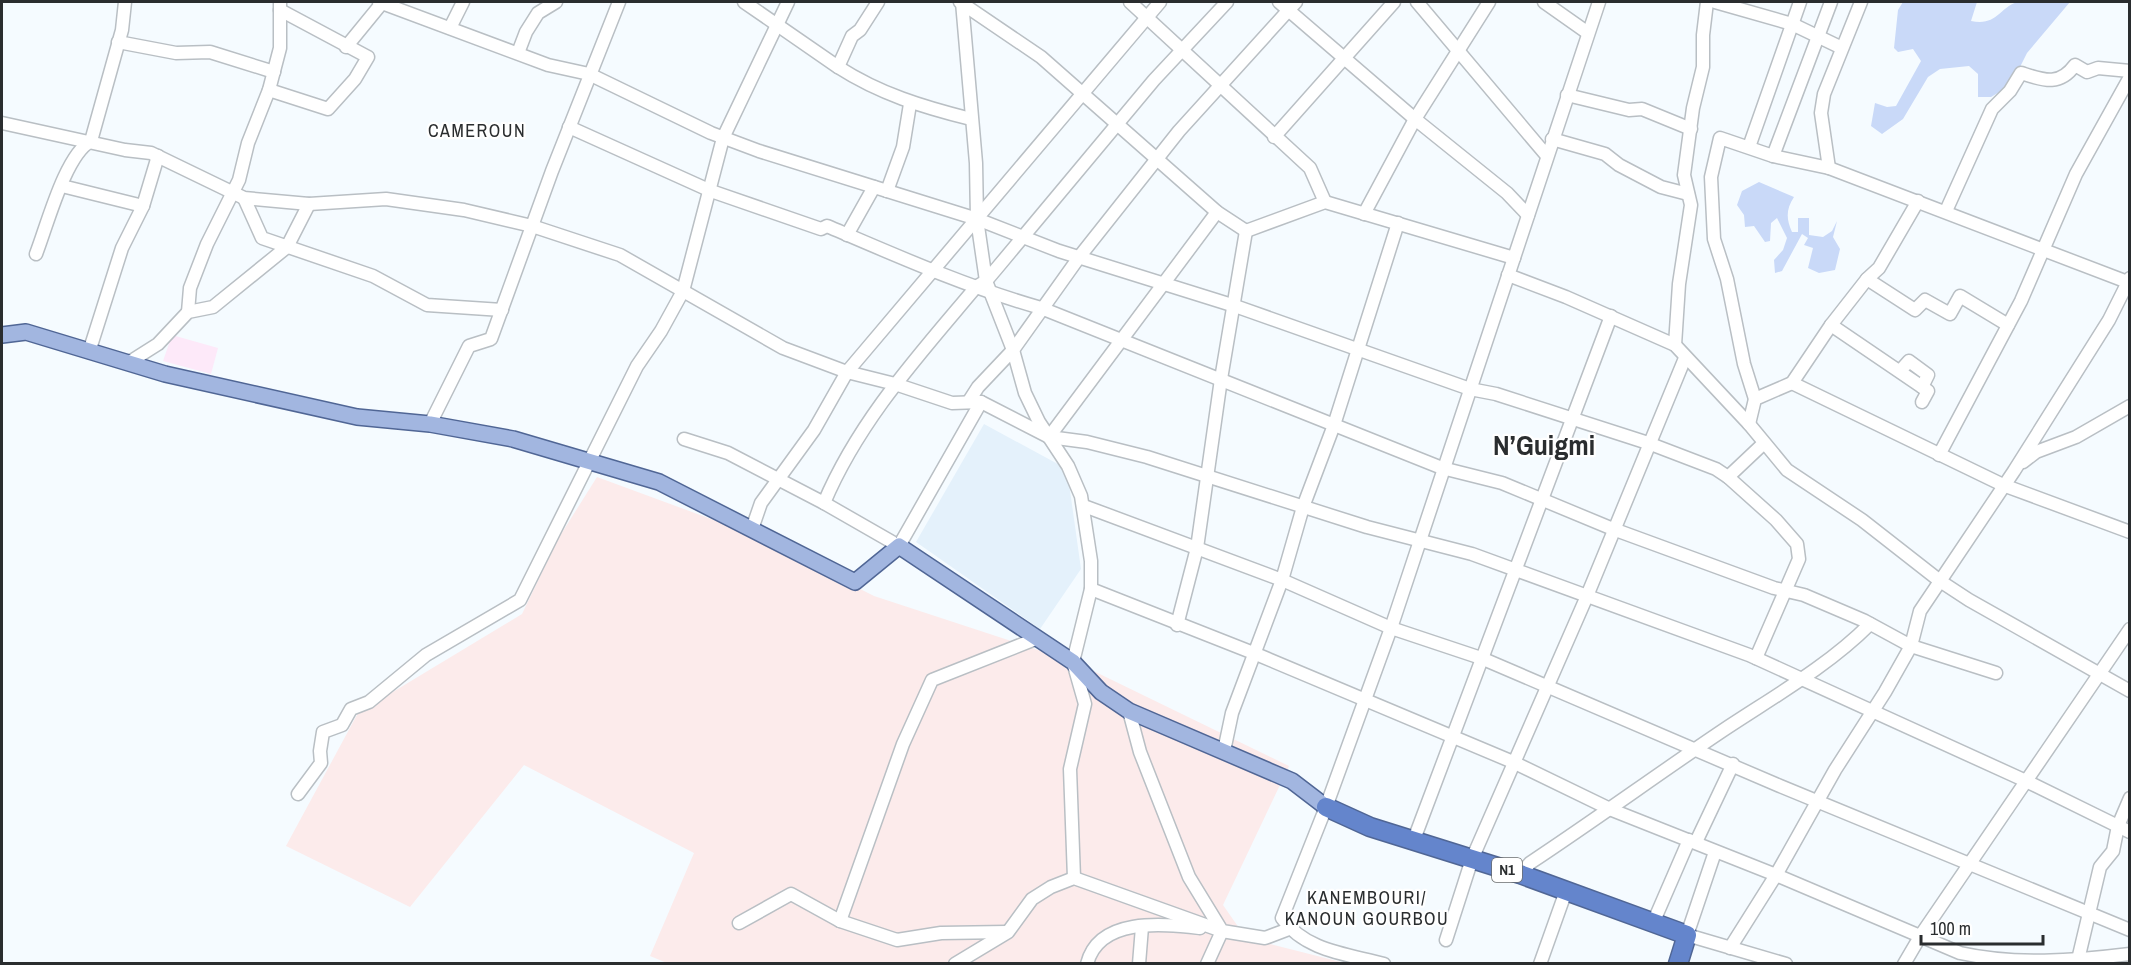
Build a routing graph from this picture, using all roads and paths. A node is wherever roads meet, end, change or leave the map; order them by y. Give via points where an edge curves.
1 (125, 2) edge
2 (380, 2) edge
3 (464, 2) edge
4 (556, 2) edge
5 (619, 2) edge
6 (744, 2) edge
7 (788, 2) edge
8 (878, 2) edge
9 (962, 2) edge
10 (1130, 2) edge
11 (1160, 2) edge
12 (1227, 2) edge
13 (1279, 2) edge
14 (1394, 2) edge
15 (1417, 2) edge
16 (1489, 2) edge
17 (1544, 2) edge
18 (1599, 2) edge
19 (1707, 2) edge
20 (1715, 2) edge
21 (1769, 2) edge
22 (1800, 2) edge
23 (1831, 2) edge
24 (1861, 2) edge
25 (1738, 4) edge
26 (403, 5) edge
27 (280, 6) edge
28 (1292, 6) edge
29 (1764, 15) junction
30 (1146, 18) junction
31 (776, 23) junction
32 (1792, 24) junction
33 (450, 27) junction
34 (1588, 33) junction
35 (1819, 38) junction
36 (118, 42) junction
37 (346, 47) junction
38 (1842, 48) junction
39 (1460, 50) junction
40 (1181, 51) junction
41 (518, 53) junction
42 (1343, 57) junction
43 (838, 67) junction
44 (2130, 71) edge
45 (274, 72) junction
46 (589, 74) junction
47 (2130, 77) edge
48 (1220, 87) junction
49 (269, 90) junction
50 (1084, 93) junction
51 (1567, 95) junction
52 (910, 104) junction
53 (971, 119) junction
54 (1415, 119) junction
55 (2, 123) edge
56 (1119, 125) junction
57 (569, 127) junction
58 (1691, 129) junction
59 (1274, 137) junction
60 (723, 138) junction
61 (1552, 139) junction
62 (91, 141) junction
63 (1749, 147) junction
64 (158, 156) junction
65 (1547, 156) junction
66 (1773, 156) junction
67 (1158, 159) junction
68 (1828, 168) junction
69 (62, 186) junction
70 (874, 186) junction
71 (711, 191) junction
72 (887, 191) junction
73 (1689, 194) junction
74 (239, 196) junction
75 (1918, 201) junction
76 (1325, 202) junction
77 (309, 204) junction
78 (143, 206) junction
79 (1217, 212) junction
80 (1946, 212) junction
81 (1364, 214) junction
82 (1528, 215) junction
83 (977, 219) junction
84 (1398, 223) junction
85 (532, 226) junction
86 (1246, 231) junction
87 (847, 235) junction
88 (1023, 237) junction
89 (287, 247) junction
90 (2041, 249) junction
91 (36, 254) dead end
92 (1080, 256) junction
93 (1514, 258) junction
94 (935, 272) junction
95 (1508, 275) junction
96 (1867, 279) junction
97 (2129, 281) edge
98 (1163, 283) junction
99 (981, 284) junction
100 (683, 291) junction
101 (993, 294) junction
102 (1236, 306) junction
103 (1041, 308) junction
104 (502, 310) junction
105 (188, 312) junction
106 (1611, 316) junction
107 (1831, 325) junction
108 (2008, 325) junction
109 (2, 335) edge
110 (1122, 340) junction
111 (1675, 345) junction
112 (1360, 348) junction
113 (1013, 350) junction
114 (89, 352) junction
115 (1685, 358) junction
116 (128, 363) junction
117 (847, 372) junction
118 (1221, 379) junction
119 (1792, 383) junction
120 (895, 384) junction
121 (1470, 389) junction
122 (1755, 399) junction
123 (975, 402) junction
124 (1922, 402) dead end
125 (2130, 406) edge
126 (1572, 418) junction
127 (430, 424) junction
128 (1749, 424) junction
129 (1334, 425) junction
130 (1049, 437) junction
131 (684, 439) dead end
132 (1648, 442) junction
133 (1763, 444) junction
134 (1939, 455) junction
135 (589, 463) junction
136 (1442, 468) junction
137 (2014, 471) junction
138 (1209, 477) junction
139 (1728, 477) junction
140 (777, 480) junction
141 (2003, 485) junction
142 (1542, 500) junction
143 (824, 503) junction
144 (1084, 506) junction
145 (1303, 507) junction
146 (752, 529) junction
147 (1613, 529) junction
148 (2130, 532) edge
149 (1421, 540) junction
150 (899, 546) junction
151 (1197, 548) junction
152 (1515, 570) junction
153 (1282, 580) junction
154 (1940, 581) junction
155 (1091, 589) junction
156 (1787, 591) junction
157 (1587, 596) junction
158 (1870, 624) junction
159 (1177, 625) junction
160 (1391, 628) junction
161 (2130, 629) edge
162 (1038, 638) junction
163 (1911, 645) junction
164 (1256, 654) junction
165 (1481, 658) junction
166 (1756, 658) junction
167 (1073, 662) junction
168 (2099, 673) junction
169 (1996, 674) dead end
170 (1800, 678) junction
171 (1546, 687) junction
172 (2130, 691) edge
173 (1365, 701) junction
174 (1129, 711) junction
175 (1872, 711) junction
176 (1452, 736) junction
177 (1696, 748) junction
178 (1224, 751) junction
179 (1513, 762) junction
180 (1733, 764) junction
181 (2026, 781) junction
182 (298, 794) dead end
183 (2130, 798) edge
184 (1818, 799) junction
185 (1326, 807) junction
186 (1612, 810) junction
187 (2124, 829) edge
188 (1692, 841) junction
189 (1413, 842) junction
190 (1715, 852) junction
191 (1472, 859) junction
192 (1970, 862) junction
193 (1520, 874) junction
194 (1776, 875) junction
195 (1074, 878) junction
196 (1566, 891) junction
197 (2088, 914) junction
198 (840, 921) junction
199 (739, 923) dead end
200 (1653, 923) junction
201 (1142, 927) junction
202 (1289, 928) junction
203 (2130, 930) edge
204 (1222, 931) junction
205 (1008, 932) junction
206 (1688, 935) junction
207 (1921, 935) junction
208 (1446, 940) dead end
209 (1730, 948) junction
210 (2130, 954) edge
211 (1992, 962) edge
212 (2077, 962) edge
213 (956, 963) edge
214 (1087, 963) edge
215 (1139, 963) edge
216 (1207, 963) edge
217 (1384, 963) edge
218 (1540, 963) edge
219 (1678, 963) edge
220 (1786, 963) edge
221 (1904, 963) edge
222 (1969, 963) edge

1 - 36 street
2 - 26 street
2 - 37 street
3 - 33 street
4 - 41 street via 538,13
5 - 46 street
6 - 31 street
7 - 31 street
8 - 43 street via 852,36
9 - 50 street via 1041,57
9 - 53 street
10 - 30 street
11 - 30 street
12 - 40 street
13 - 28 street
14 - 42 street
15 - 39 street
16 - 39 street
17 - 34 street
18 - 34 street
19 - 58 street via 1703,67
20 - 25 street
21 - 29 street
22 - 32 street
23 - 35 street
24 - 38 street
25 - 29 street
26 - 33 street
27 - 37 street
27 - 45 street via 280,48
28 - 42 street
28 - 48 street
29 - 32 street
30 - 40 street
30 - 50 street
31 - 43 street
31 - 60 street
32 - 35 street
32 - 63 street
33 - 41 street
34 - 51 street
35 - 38 street
35 - 66 street
36 - 45 street via 176,53 210,52
36 - 62 street
37 - 49 street via 368,57 355,79 328,109
38 - 68 street via 1821,113
39 - 54 street
39 - 65 street
40 - 48 street
40 - 56 street
41 - 46 street
42 - 54 street
42 - 59 street
43 - 52 street via 864,84
44 - 80 street via 2098,68 2087,72 2075,65 2067,76 2048,82 2021,72 2010,91 1992,109
45 - 49 street
46 - 57 street
46 - 60 street
47 - 90 street via 2076,174
48 - 59 street
48 - 67 street
49 - 74 street via 248,143
50 - 56 street
50 - 83 street
51 - 58 street via 1629,110 1642,109
51 - 61 street
52 - 53 street
52 - 72 street via 903,147
53 - 83 street
54 - 81 street
54 - 82 street via 1507,193
55 - 62 street
56 - 67 street
56 - 88 street
57 - 71 street
57 - 85 street
58 - 73 street via 1684,175
59 - 76 street via 1310,168
60 - 70 street
60 - 71 street
61 - 65 street
61 - 73 street via 1605,154 1661,187
62 - 64 street
62 - 69 street via 83,145
63 - 66 street
63 - 122 street via 1720,138 1711,177 1714,239
64 - 74 street
64 - 78 street
65 - 82 street
66 - 68 street
67 - 79 street
67 - 92 street
68 - 75 street
69 - 78 street
69 - 91 street
70 - 72 street
70 - 87 street
71 - 87 street
71 - 100 street
72 - 83 street
73 - 111 street via 1691,205 1678,284
74 - 77 street
74 - 89 street via 262,238
74 - 105 street via 207,244 190,288
75 - 80 street
75 - 96 street via 1879,268
76 - 81 street
76 - 86 street
77 - 85 street via 386,199 464,210
77 - 89 street
78 - 114 street via 122,248
79 - 86 street
79 - 98 street
80 - 90 street
81 - 84 street
82 - 93 street
83 - 88 street
83 - 94 street
83 - 99 street
84 - 93 street
84 - 112 street
85 - 100 street via 620,255
85 - 104 street
86 - 102 street
87 - 94 street
88 - 92 street
88 - 99 street
89 - 104 street via 372,276 427,305
89 - 105 street via 213,307
90 - 97 street
90 - 108 street
92 - 98 street
92 - 103 street
93 - 95 street
94 - 99 street
94 - 117 street
95 - 106 street
95 - 121 street
96 - 107 street
96 - 108 street via 1915,310 1925,300 1950,314 1960,296
97 - 137 street via 2109,320
98 - 102 street
98 - 110 street
99 - 101 street
99 - 120 street
100 - 117 street via 783,348
100 - 135 street via 637,366
101 - 103 street
101 - 113 street
102 - 112 street
102 - 118 street
103 - 110 street
103 - 113 street
104 - 127 street via 491,339 469,345
105 - 116 street via 158,344
106 - 111 street
106 - 126 street
107 - 119 street
107 - 124 street via 1928,391
108 - 134 street
109 - 114 main road via 26,332
110 - 118 street
110 - 130 street
111 - 115 street
112 - 121 street
112 - 129 street
113 - 123 street via 978,387
113 - 130 street via 1025,393
114 - 116 main road
115 - 128 street
115 - 132 street
116 - 127 main road via 357,417
117 - 120 street
117 - 140 street via 814,430
118 - 129 street
118 - 138 street
119 - 122 street
119 - 134 street
120 - 123 street via 952,403
120 - 143 street via 837,472
121 - 126 street
121 - 136 street
122 - 128 street
123 - 130 street
123 - 150 street
125 - 137 street via 2076,437 2036,452
126 - 132 street
126 - 142 street
127 - 135 main road via 513,439
128 - 133 street
129 - 136 street
129 - 145 street
130 - 138 street via 1114,449
130 - 144 street via 1068,466
131 - 140 street via 729,453
132 - 139 street
132 - 147 street
133 - 139 street
133 - 154 street via 1787,470 1862,520
134 - 141 street
135 - 146 main road via 659,482
135 - 182 street via 520,600 426,655 369,702 351,709 342,725 323,732 321,763
136 - 142 street via 1502,483
136 - 149 street
137 - 141 street
138 - 145 street
138 - 151 street
139 - 156 street via 1797,544 1799,559
140 - 143 street
140 - 146 street via 761,503
141 - 148 street
141 - 154 street
142 - 147 street
142 - 152 street
143 - 150 street
144 - 151 street
144 - 155 street
145 - 149 street
145 - 153 street
146 - 150 main road via 855,582
147 - 156 street
147 - 157 street
149 - 152 street
149 - 160 street
150 - 162 main road, N1
151 - 153 street
151 - 159 street
152 - 157 street
152 - 165 street
153 - 160 street
153 - 164 street
154 - 163 street via 1920,611
154 - 168 street
155 - 159 street
155 - 167 street
156 - 158 street
156 - 166 street
157 - 166 street
157 - 171 street
158 - 163 street
158 - 170 street via 1843,651
159 - 164 street
160 - 165 street
160 - 173 street
161 - 168 street
162 - 167 main road, N1
162 - 198 street via 932,680 903,744
163 - 169 street
163 - 175 street
164 - 173 street
164 - 178 street via 1232,713
165 - 171 street
165 - 176 street
166 - 170 street
167 - 174 main road, N1 via 1101,692
167 - 195 street via 1085,704 1070,769
168 - 172 street
168 - 181 street
170 - 175 street
170 - 177 street
171 - 177 street
171 - 179 street
173 - 176 street
173 - 185 street
174 - 178 main road, N1
174 - 204 street via 1140,752 1189,877
175 - 181 street
175 - 184 street
176 - 179 street
176 - 189 street
177 - 180 street
177 - 186 street
178 - 185 main road, N1 via 1292,781
179 - 186 street
179 - 191 street
180 - 184 street
180 - 188 street
181 - 187 street
181 - 192 street
183 - 187 street
184 - 192 street
184 - 194 street
185 - 189 highway, N1
185 - 202 street via 1284,908 1282,918
186 - 188 street
186 - 193 street via 1530,862
187 - 197 street via 2100,867
188 - 190 street
188 - 200 street
189 - 191 highway, N1
190 - 194 street
190 - 206 street
191 - 193 highway, N1
191 - 208 street
192 - 197 street
192 - 207 street
193 - 196 highway, N1
194 - 207 street
194 - 209 street
195 - 204 street
195 - 205 street via 1032,899
196 - 200 highway, N1
196 - 218 street
197 - 203 street
197 - 212 street
198 - 199 street via 791,894
198 - 205 street via 897,940 941,933
200 - 206 highway, N1
201 - 204 street
201 - 214 street via 1108,933 1098,942
201 - 215 street
202 - 204 street via 1265,938
202 - 217 street via 1320,948
204 - 216 street
205 - 213 street
206 - 209 street
206 - 219 highway
207 - 211 street
207 - 221 street
209 - 220 street
210 - 212 street
211 - 212 street
211 - 222 street

